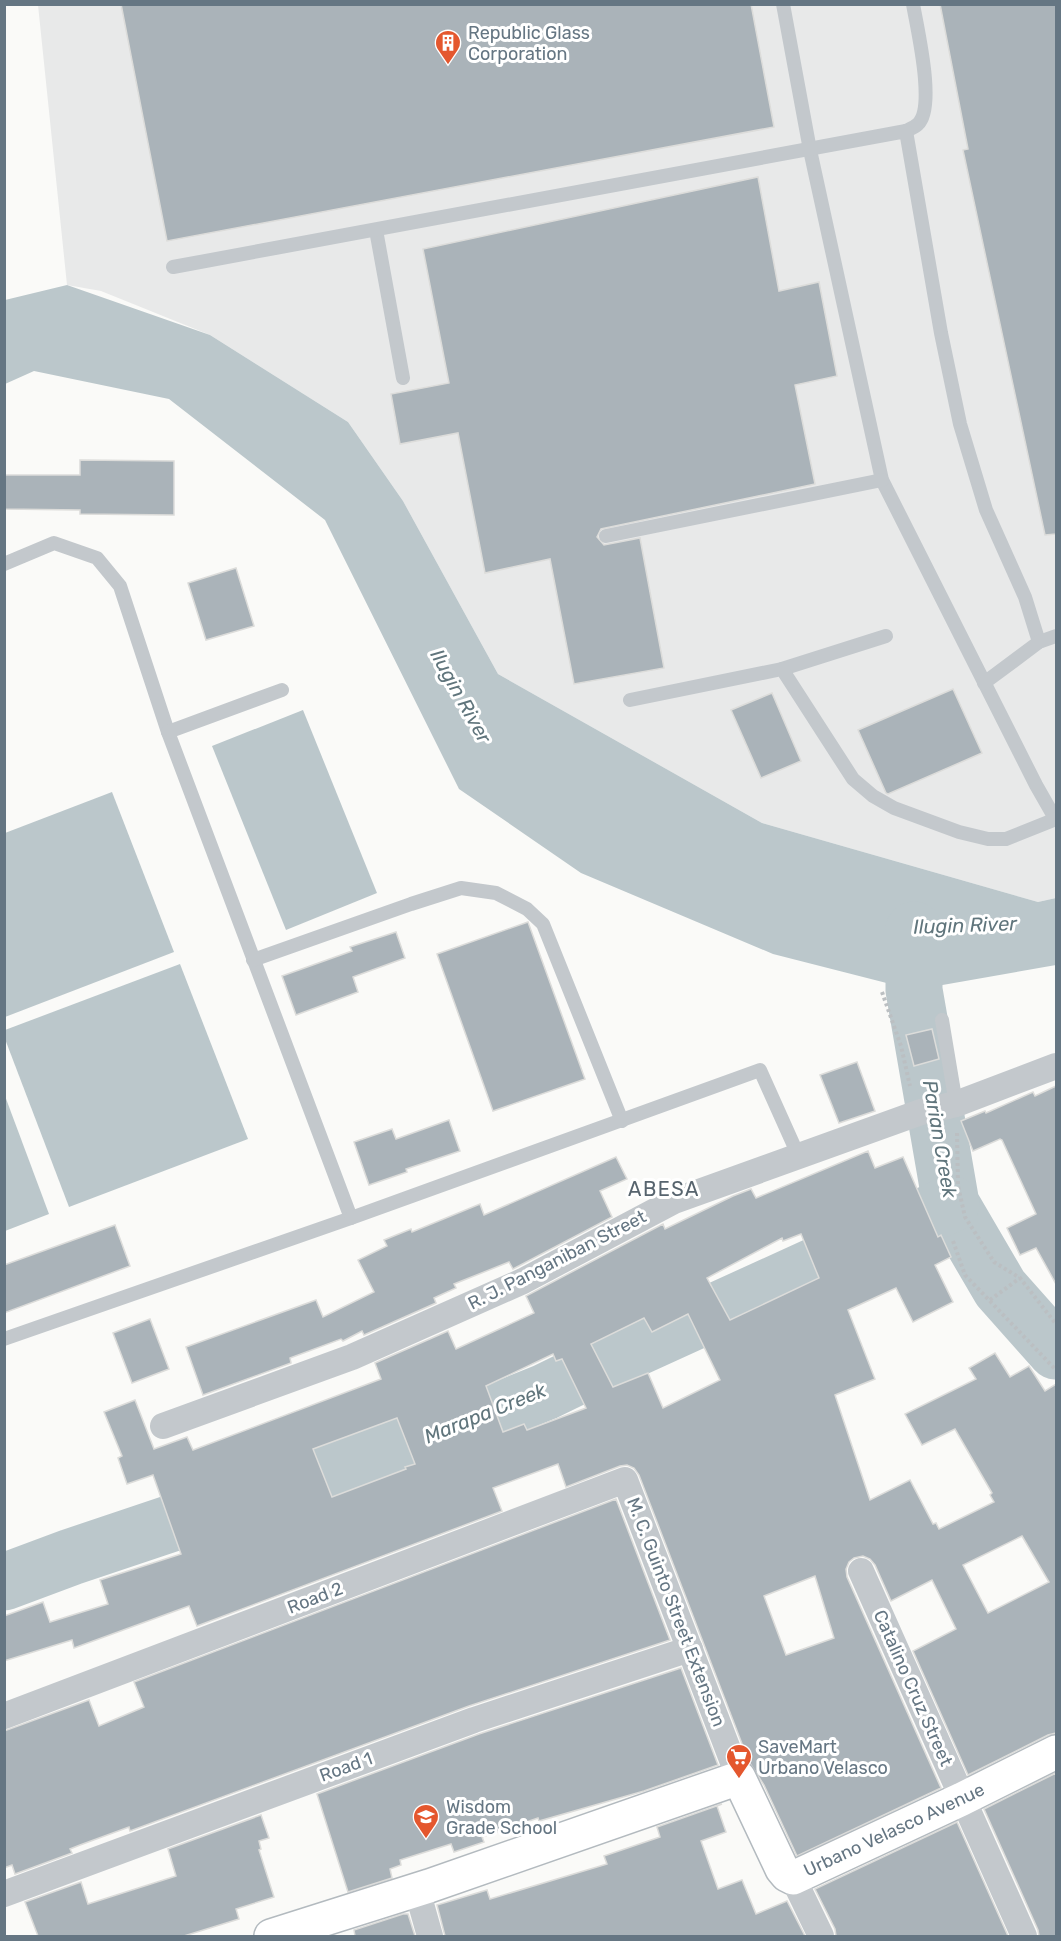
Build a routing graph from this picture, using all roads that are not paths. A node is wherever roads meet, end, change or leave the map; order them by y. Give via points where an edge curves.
1 (783, 4) edge
2 (913, 4) edge
3 (906, 131) junction
4 (810, 150) junction
5 (376, 230) junction
6 (173, 267) dead end
7 (404, 378) dead end
8 (882, 480) junction
9 (606, 536) dead end
10 (4, 564) edge
11 (886, 636) dead end
12 (1056, 636) edge
13 (1039, 642) junction
14 (782, 669) junction
15 (984, 683) junction
16 (282, 690) dead end
17 (630, 700) dead end
18 (168, 732) junction
19 (1056, 820) edge
20 (254, 960) junction
21 (942, 1020) dead end
22 (1056, 1066) edge
23 (952, 1104) junction
24 (622, 1121) junction
25 (799, 1157) junction
26 (351, 1218) junction
27 (4, 1339) edge
28 (163, 1426) dead end
29 (625, 1480) joint
30 (861, 1571) dead end
31 (690, 1649) junction
32 (4, 1716) edge
33 (1056, 1752) edge
34 (739, 1778) junction
35 (962, 1799) junction
36 (793, 1878) junction
37 (417, 1890) junction
38 (4, 1894) edge
39 (271, 1936) edge
40 (430, 1936) edge
41 (821, 1936) edge
42 (1024, 1936) edge

1 - 4 lane
2 - 3 lane via 927,95 919,123
3 - 4 lane
3 - 13 lane via 960,424 986,510 1025,597
4 - 5 lane
4 - 8 lane
5 - 6 lane
5 - 7 lane
8 - 9 lane
8 - 15 lane
10 - 18 lane via 54,543 97,558 120,586
11 - 14 lane
12 - 13 lane
13 - 15 lane
14 - 17 lane
14 - 19 lane via 853,779 894,808 988,839 1006,839
15 - 19 lane
16 - 18 lane
18 - 20 lane
20 - 24 lane via 461,888 496,893 527,909 543,924
20 - 26 lane
21 - 23 lane
22 - 23 street, R. J. Panganiban Street
23 - 25 street, R. J. Panganiban Street
24 - 25 lane via 760,1070
24 - 26 lane
25 - 28 street, R. J. Panganiban Street via 674,1201 522,1281 352,1357
26 - 27 lane
29 - 31 street, M. C. Guinto Street Extension
29 - 32 street, Road 2
30 - 35 street, Catalino Cruz Street
31 - 34 street, M. C. Guinto Street Extension
31 - 38 street, Road 1 via 474,1720
33 - 35 main road, Urbano Velasco Avenue
34 - 36 main road, Urbano Velasco Avenue via 782,1869
34 - 37 main road
35 - 36 main road, Urbano Velasco Avenue
35 - 42 street, Catalino Cruz Street
36 - 41 street
37 - 39 main road
37 - 40 street

